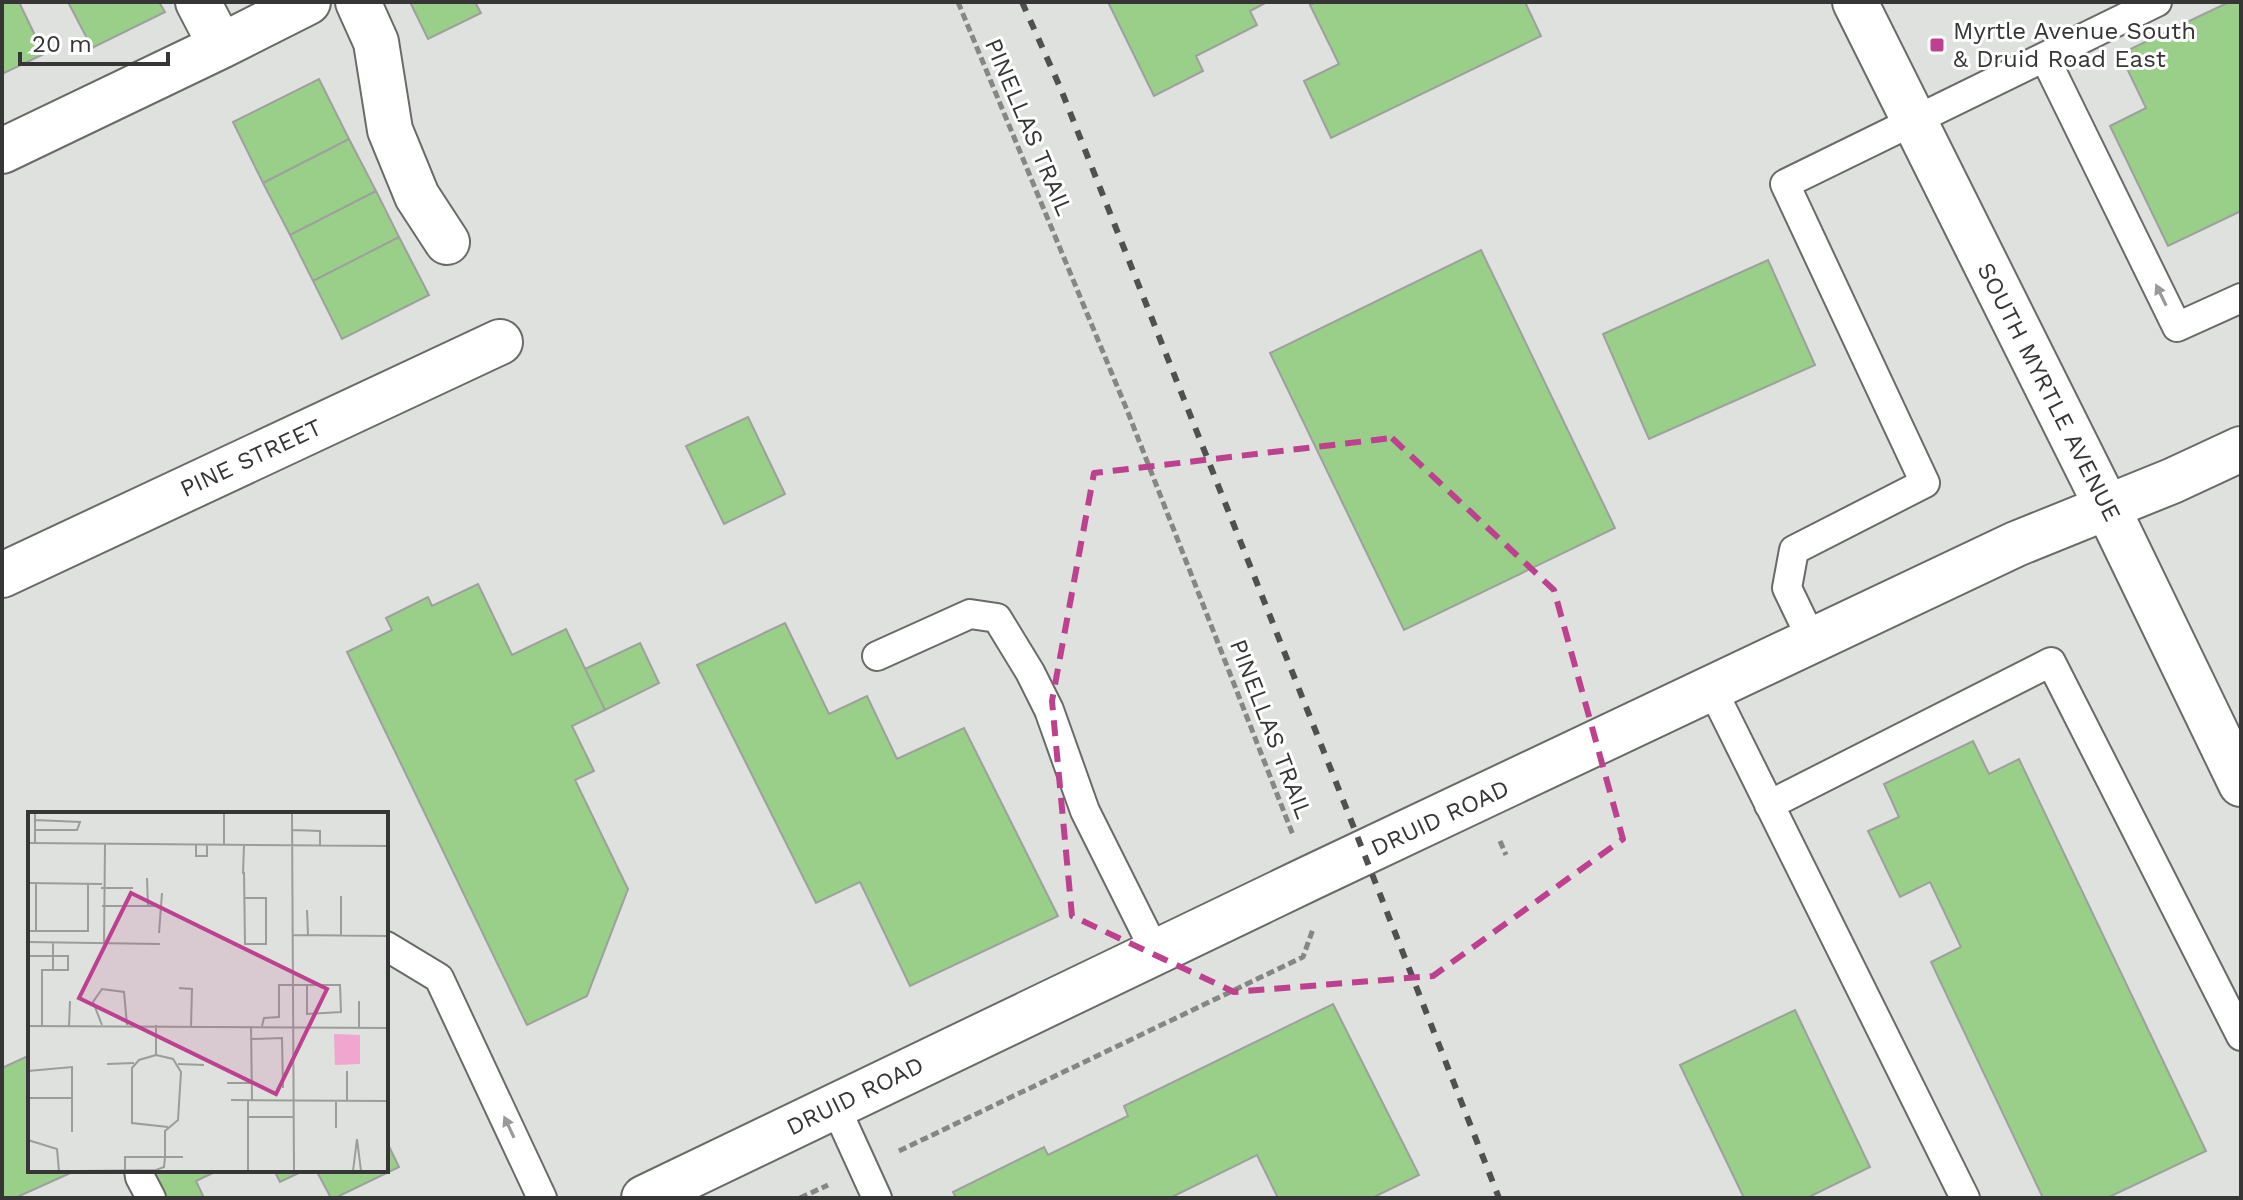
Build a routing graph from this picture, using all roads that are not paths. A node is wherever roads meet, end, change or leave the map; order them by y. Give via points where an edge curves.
1 (198, 2) edge
2 (308, 2) edge
3 (358, 2) edge
4 (1855, 2) edge
5 (2157, 2) edge
6 (221, 46) junction
7 (2045, 58) junction
8 (1913, 121) junction
9 (2, 151) edge
10 (447, 242) dead end
11 (2241, 298) edge
12 (500, 342) dead end
13 (2241, 449) edge
14 (2107, 507) junction
15 (2, 575) edge
16 (1812, 640) junction
17 (877, 656) dead end
18 (1711, 687) junction
19 (2241, 784) edge
20 (1769, 805) junction
21 (388, 947) edge
22 (1156, 953) junction
23 (2238, 1025) edge
24 (835, 1106) junction
25 (139, 1172) edge
26 (151, 1198) edge
27 (542, 1198) edge
28 (644, 1198) edge
29 (877, 1198) edge
30 (1965, 1198) edge

1 - 6 street
2 - 6 street
3 - 10 street via 376,42 390,130 417,196
4 - 8 street, SOUTH MYRTLE AVENUE
5 - 7 lane
6 - 9 street
7 - 8 lane
11 -> 7 lane via 2177,327
8 - 14 street, SOUTH MYRTLE AVENUE
8 - 16 lane via 1785,184 1925,483 1794,550 1787,588
12 - 15 street, PINE STREET
13 - 14 street, DRUID ROAD
14 - 16 street, DRUID ROAD
14 - 19 street, SOUTH MYRTLE AVENUE
16 - 18 street, DRUID ROAD
17 - 22 lane via 970,614 997,618 1049,710 1085,811
18 - 20 lane
18 - 22 street, DRUID ROAD
20 - 23 lane via 2051,662
20 - 30 lane
27 -> 21 lane via 439,978
22 - 24 street, DRUID ROAD
24 - 28 street, DRUID ROAD
24 - 29 lane
25 - 26 lane

